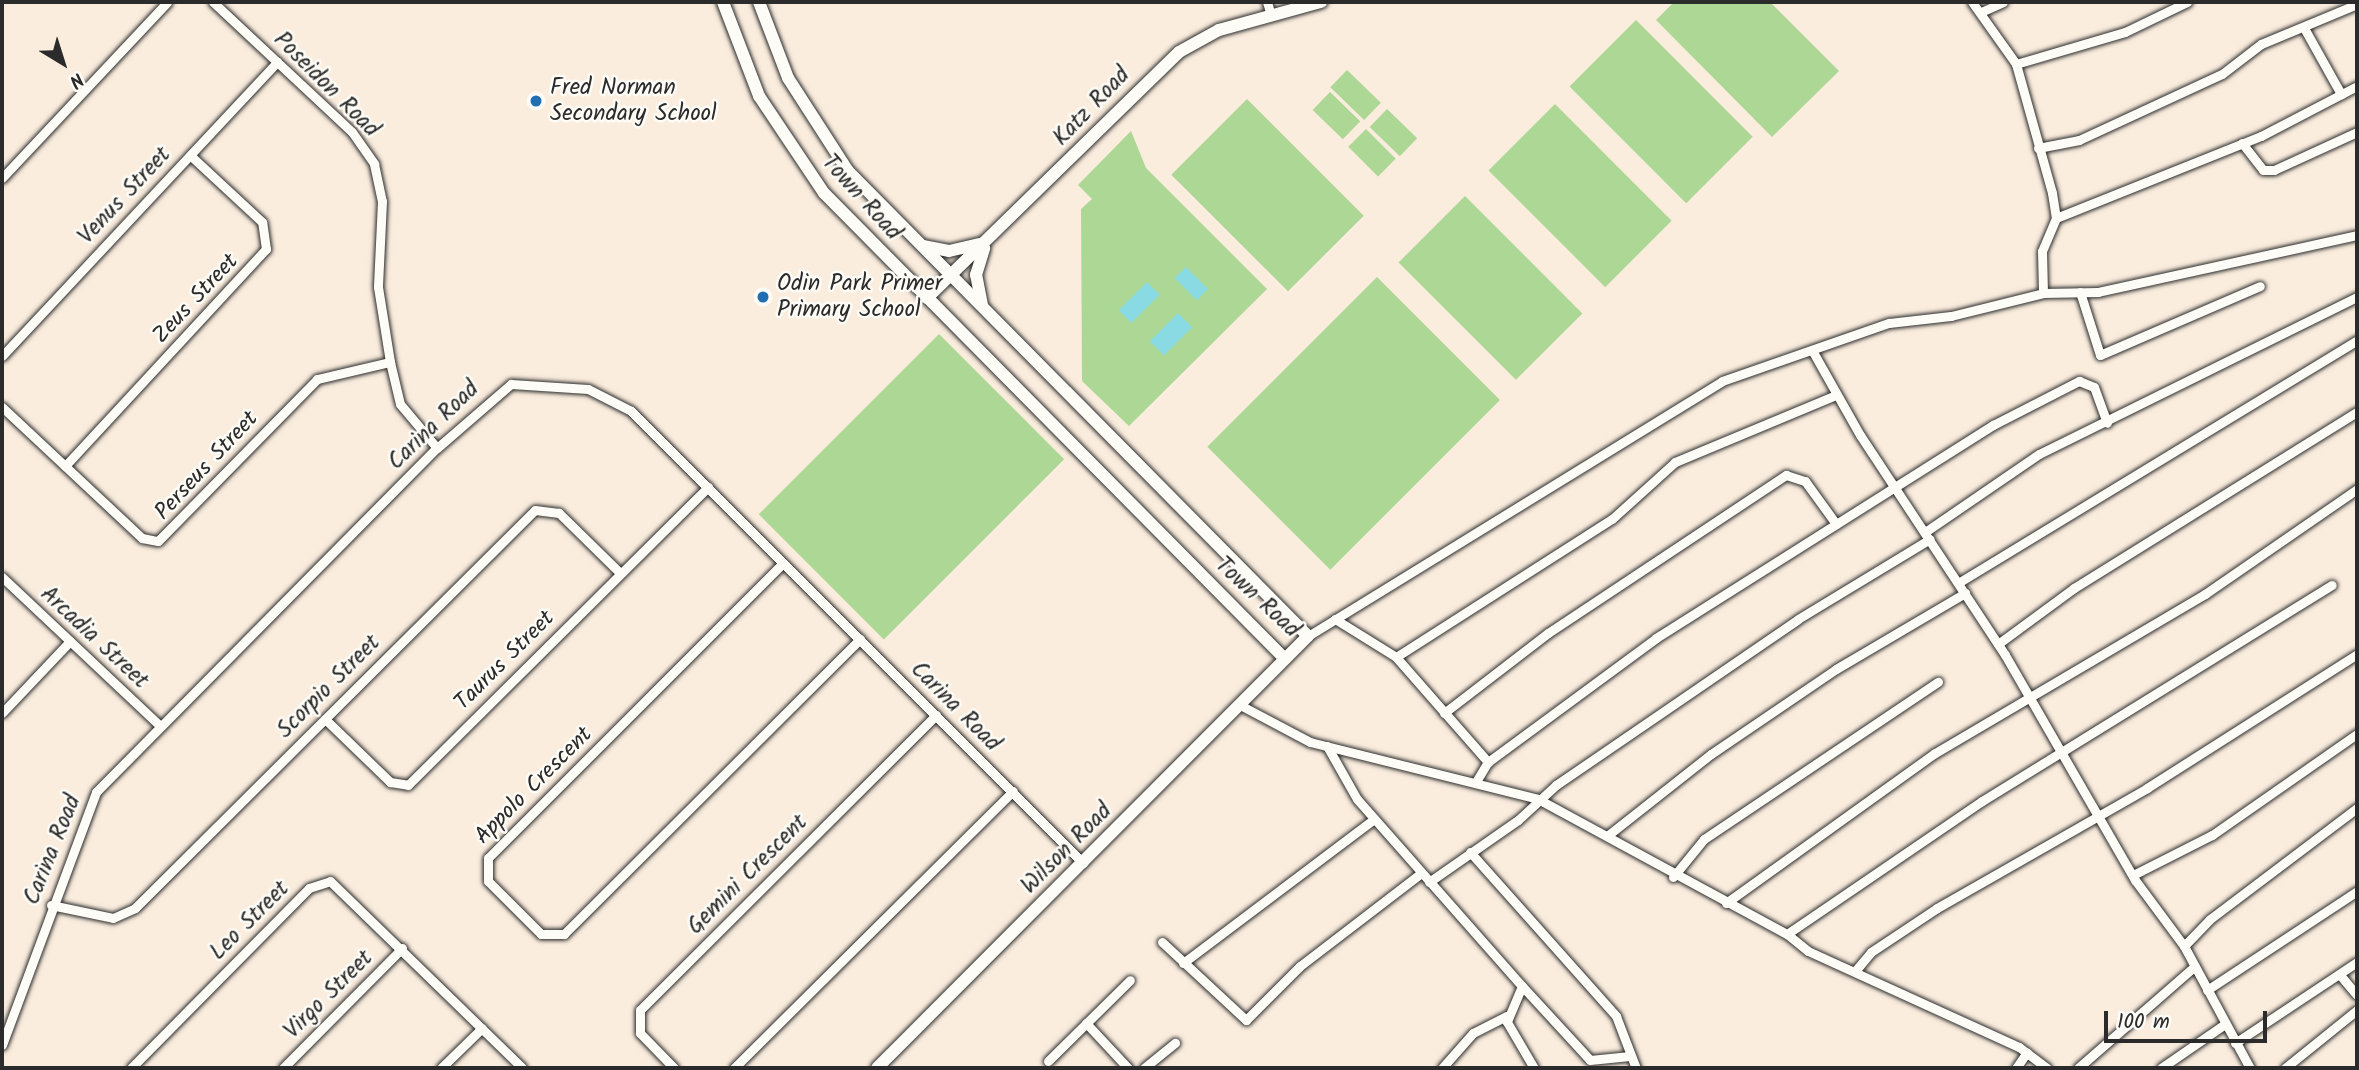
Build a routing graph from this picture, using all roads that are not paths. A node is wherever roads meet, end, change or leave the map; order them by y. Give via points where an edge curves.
1 (167, 2) edge
2 (213, 2) edge
3 (723, 2) edge
4 (759, 2) edge
5 (1321, 2) edge
6 (1972, 2) edge
7 (2003, 2) edge
8 (2187, 2) edge
9 (2357, 4) edge
10 (1269, 8) edge
11 (1982, 12) junction
12 (2304, 28) junction
13 (278, 62) junction
14 (2016, 64) junction
15 (2357, 86) edge
16 (2341, 94) junction
17 (2357, 132) edge
18 (2242, 143) junction
19 (2038, 148) junction
20 (190, 155) junction
21 (2, 178) edge
22 (2056, 218) junction
23 (2357, 236) edge
24 (987, 241) junction
25 (919, 244) junction
26 (950, 276) junction
27 (2260, 286) dead end
28 (2080, 292) junction
29 (2043, 293) junction
30 (2357, 297) edge
31 (927, 298) junction
32 (984, 310) junction
33 (2357, 340) edge
34 (1813, 352) junction
35 (2, 356) edge
36 (390, 362) junction
37 (1836, 395) junction
38 (2, 407) edge
39 (2357, 412) edge
40 (2107, 423) junction
41 (437, 448) junction
42 (65, 466) junction
43 (708, 487) junction
44 (1895, 488) junction
45 (2357, 489) edge
46 (1836, 524) junction
47 (1927, 536) junction
48 (783, 563) junction
49 (619, 572) junction
50 (2, 577) edge
51 (1958, 583) junction
52 (2332, 585) dead end
53 (1965, 593) junction
54 (1335, 619) junction
55 (1308, 636) junction
56 (860, 639) junction
57 (70, 641) junction
58 (1998, 644) junction
59 (2357, 654) edge
60 (1396, 657) junction
61 (1285, 659) junction
62 (1938, 682) dead end
63 (2028, 696) junction
64 (1240, 705) junction
65 (2, 713) edge
66 (1444, 713) junction
67 (936, 715) junction
68 (325, 719) junction
69 (160, 726) junction
70 (2357, 734) edge
71 (1327, 746) junction
72 (2060, 753) junction
73 (1488, 762) junction
74 (1477, 780) junction
75 (1013, 791) junction
76 (1538, 799) junction
77 (2357, 808) edge
78 (2096, 813) junction
79 (1374, 818) junction
80 (1607, 836) junction
81 (1470, 852) junction
82 (1083, 863) junction
83 (1421, 873) junction
84 (2133, 875) junction
85 (1673, 877) junction
86 (1429, 882) junction
87 (2357, 891) edge
88 (1726, 903) junction
89 (51, 905) junction
90 (1787, 934) junction
91 (1162, 942) dead end
92 (2184, 946) junction
93 (402, 948) junction
94 (2357, 962) edge
95 (1183, 963) junction
96 (2195, 966) junction
97 (1856, 970) junction
98 (2340, 975) junction
99 (1130, 979) dead end
100 (1522, 986) junction
101 (2207, 990) junction
102 (2357, 995) edge
103 (2, 1006) edge
104 (14, 1010) junction
105 (2357, 1010) edge
106 (1507, 1016) junction
107 (1086, 1023) junction
108 (2225, 1024) junction
109 (482, 1028) junction
110 (1175, 1043) dead end
111 (2235, 1043) junction
112 (2, 1045) edge
113 (2027, 1052) junction
114 (1630, 1056) junction
115 (1048, 1061) dead end
116 (131, 1068) edge
117 (283, 1068) edge
118 (441, 1068) edge
119 (522, 1068) edge
120 (674, 1068) edge
121 (734, 1068) edge
122 (877, 1068) edge
123 (1128, 1068) edge
124 (1144, 1068) edge
125 (1442, 1068) edge
126 (1534, 1068) edge
127 (1636, 1068) edge
128 (2016, 1068) edge
129 (2047, 1068) edge
130 (2078, 1068) edge
131 (2161, 1068) edge
132 (2250, 1068) edge
133 (2285, 1068) edge

1 - 21 street
2 - 13 street, Poseidon Road
3 - 31 street, Town Road via 759,96 790,148 824,193
4 - 25 street, Town Road via 816,126 848,171
5 - 10 street, Katz Road
6 - 11 street
7 - 11 street
8 - 14 street via 2125,32
9 - 12 street
10 - 24 street, Katz Road via 1198,40 1161,66
11 - 14 street
12 - 16 street
12 - 19 street via 2261,44 2222,74 2091,135
13 - 20 street, Venus Street
13 - 36 street, Poseidon Road via 352,132 374,164 382,201 378,287
14 - 19 street
15 - 16 street
16 - 18 street
17 - 18 street via 2274,170 2263,170
18 - 22 street
19 - 22 street
20 - 35 street, Venus Street
20 - 42 street, Zeus Street via 262,222 266,249
22 - 29 street via 2042,251
23 - 28 street
24 - 25 street via 948,251
24 - 26 street, Katz Road
24 - 32 street via 976,275
25 - 26 street, Town Road
26 - 31 street, Katz Road
26 - 32 street, Town Road
27 - 28 street via 2100,355
28 - 29 street
29 - 34 street via 1889,323
30 - 40 street
31 - 61 street, Town Road
32 - 55 street, Town Road
33 - 51 street
34 - 37 street
34 - 54 street via 1703,391
36 - 41 street, Poseidon Road via 400,404
36 - 42 street, Perseus Street via 317,379 158,541 142,538
37 - 44 street
37 - 60 street via 1675,462 1612,519
38 - 42 street, Perseus Street
39 - 58 street via 2074,589
40 - 44 street via 2094,387 2079,381 1993,425
40 - 47 street via 2039,454
41 - 43 street, Carina Road via 511,384 588,389 631,411
41 - 69 street, Carina Road
43 - 48 street, Carina Road
43 - 49 street, Taurus Street
44 - 46 street
44 - 47 street
45 - 63 street via 2205,594
46 - 66 street via 1805,481 1786,475 1548,633
46 - 73 street via 1656,638
47 - 51 street
47 - 76 street
48 - 56 street, Carina Road
48 - 56 street, Appolo Crescent via 488,858 488,881 541,934 564,934
49 - 68 street, Scorpio Street via 559,513 540,507
49 - 68 street, Taurus Street via 408,785 390,782
50 - 57 street, Arcadia Street
51 - 53 street
52 - 72 street
53 - 58 street
53 - 80 street via 1836,669 1711,754
54 - 55 street
54 - 60 street
55 - 61 street, Town Road
56 - 67 street, Carina Road
57 - 65 street
57 - 69 street, Arcadia Street
58 - 63 street
59 - 78 street via 2147,788
60 - 66 street
61 - 64 street, Wilson Road
62 - 85 street via 1704,839
63 - 72 street
63 - 88 street via 1860,804
64 - 71 street via 1266,724
64 - 82 street, Wilson Road
66 - 73 street
67 - 75 street, Carina Road
67 - 120 street, Gemini Crescent via 640,1010 640,1033
68 - 89 street, Scorpio Street via 130,913 113,918
69 - 89 street, Carina Road via 96,792
70 - 84 street via 2212,835
71 - 74 street
71 - 79 street via 1337,774
72 - 78 street
72 - 90 street
73 - 74 street
74 - 76 street
75 - 82 street, Carina Road
75 - 121 street
76 - 80 street
76 - 81 street
77 - 92 street via 2210,919
78 - 84 street
78 - 97 street via 1871,951
79 - 83 street
79 - 95 street
80 - 85 street
81 - 86 street
81 - 114 street via 1616,1016
82 - 122 street, Wilson Road
83 - 86 street
83 - 95 street via 1300,966 1246,1020
84 - 92 street
85 - 88 street
86 - 100 street
87 - 101 street
88 - 90 street
89 - 104 street, Carina Road
90 - 97 street via 1808,951
91 - 95 street
92 - 96 street
93 - 109 street, Leo Street
93 - 116 street, Leo Street via 343,888 316,884
93 - 117 street, Virgo Street
94 - 98 street
96 - 101 street
96 - 130 street
97 - 113 street
98 - 102 street
98 - 111 street
99 - 107 street
100 - 106 street
100 - 114 street via 1590,1060
101 - 108 street
103 - 104 street
104 - 112 street, Carina Road
105 - 133 street
106 - 125 street via 1473,1033
106 - 126 street
107 - 115 street
107 - 123 street
108 - 111 street
108 - 131 street
109 - 118 street
109 - 119 street, Leo Street
110 - 124 street
111 - 132 street
113 - 128 street
113 - 129 street
114 - 127 street

